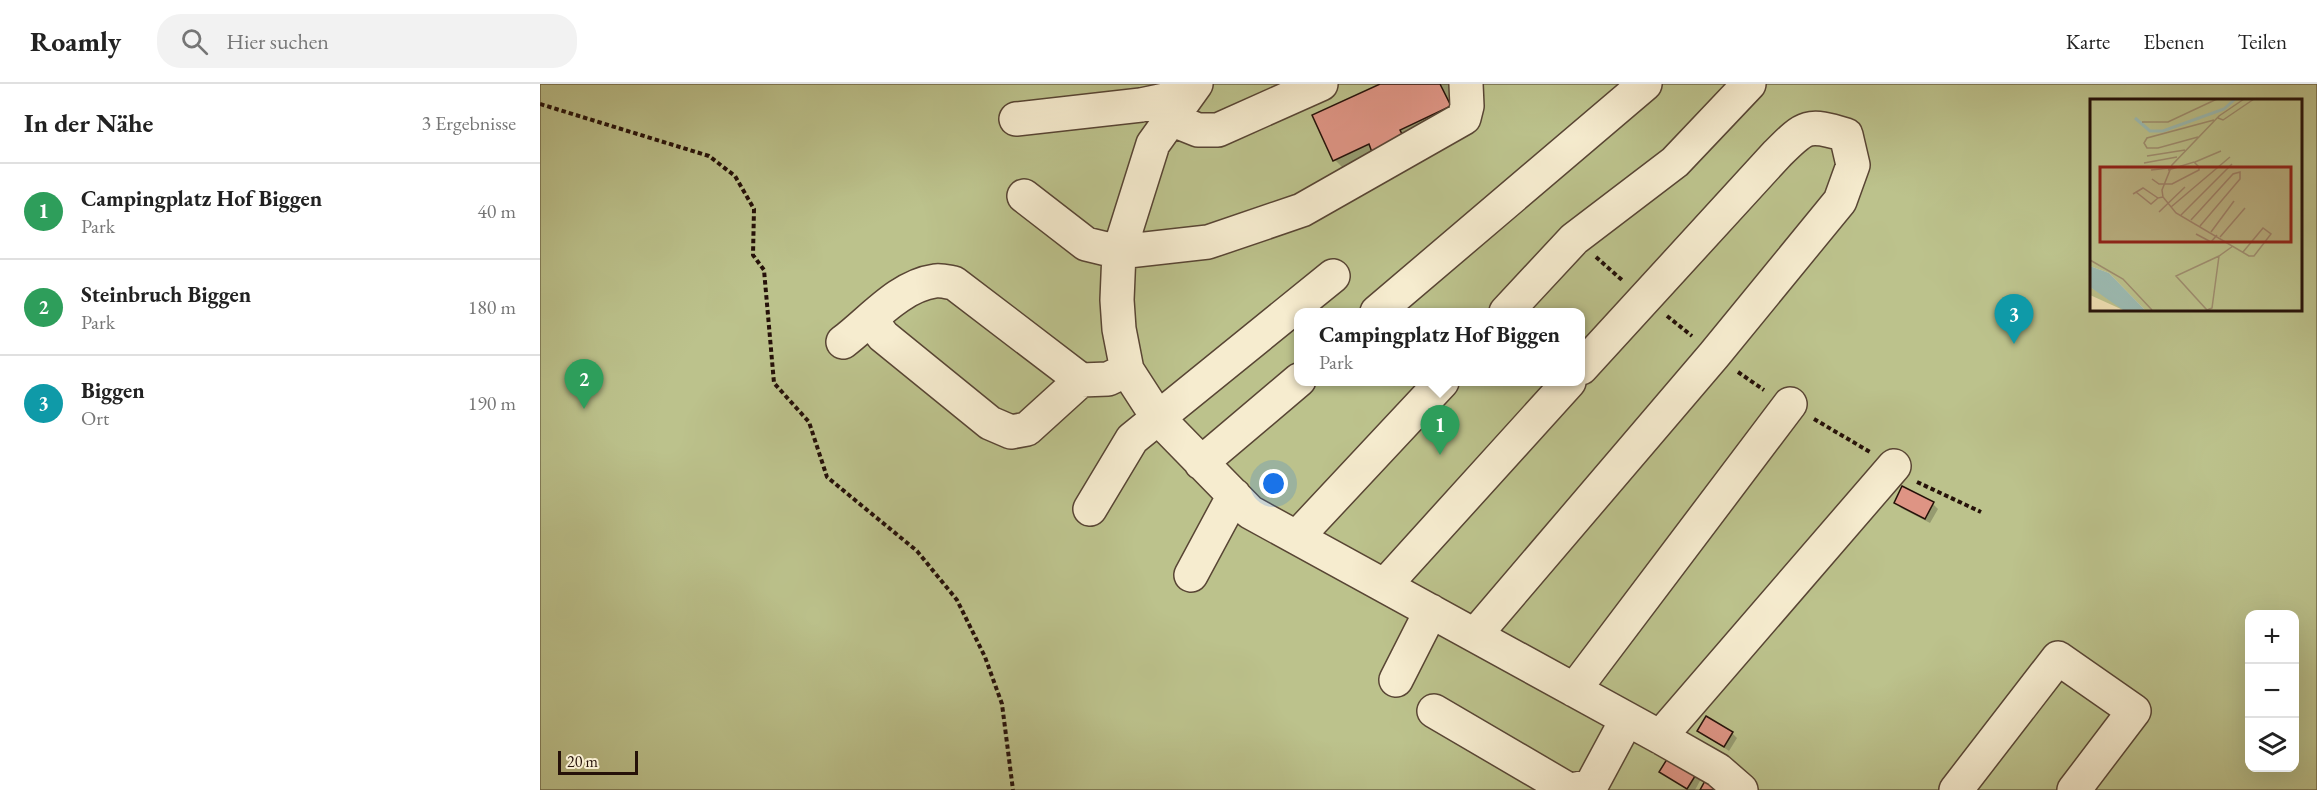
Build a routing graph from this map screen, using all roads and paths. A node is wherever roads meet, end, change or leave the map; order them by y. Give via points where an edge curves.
1 (1322, 84) edge
2 (1466, 84) edge
3 (1645, 84) edge
4 (1749, 84) edge
5 (1186, 98) edge
6 (540, 104) edge
7 (1016, 118) dead end
8 (1024, 196) dead end
9 (1119, 252) junction
10 (1333, 276) dead end
11 (1382, 308) edge
12 (1510, 308) edge
13 (871, 320) junction
14 (843, 342) dead end
15 (1585, 364) edge
16 (1127, 370) junction
17 (1081, 380) junction
18 (1294, 384) edge
19 (1437, 386) edge
20 (1564, 386) edge
21 (1790, 404) dead end
22 (1158, 418) junction
23 (1201, 463) junction
24 (1894, 466) dead end
25 (1234, 495) junction
26 (1090, 509) dead end
27 (1296, 537) junction
28 (1191, 575) dead end
29 (1384, 585) junction
30 (1431, 611) junction
31 (1475, 635) junction
32 (1396, 680) dead end
33 (1574, 690) junction
34 (1434, 711) dead end
35 (1627, 719) junction
36 (1660, 737) junction
37 (1013, 790) edge
38 (1570, 790) edge
39 (1741, 790) edge
40 (1956, 790) edge
41 (2074, 790) edge

1 - 5 lane via 1218,130 1198,130 1183,124
2 - 9 lane via 1464,118 1302,210 1209,242
3 - 11 lane
4 - 12 lane via 1675,162 1574,239
5 - 7 lane
5 - 9 lane via 1153,144
6 - 37 path via 709,156 735,176 754,209 753,255 764,270 774,382 809,423 827,477 917,551 957,600 985,657 1002,704
8 - 9 lane via 1086,244
9 - 16 lane via 1117,310
10 - 22 lane
13 - 14 lane
13 - 17 lane via 889,303 918,286 937,280 954,283
13 - 17 lane via 883,336 990,423 1011,432 1027,429
15 - 31 lane via 1801,130 1820,127 1846,135 1853,165 1840,201
16 - 17 lane via 1108,379
16 - 22 lane
18 - 23 lane
19 - 27 lane
20 - 29 lane
21 - 33 lane
22 - 23 lane
22 - 26 lane via 1132,439
23 - 25 lane
24 - 36 lane
25 - 27 lane via 1250,512
25 - 28 lane
27 - 29 lane
29 - 30 lane
30 - 31 lane
30 - 32 lane
31 - 33 lane
33 - 35 lane
34 - 38 lane
35 - 36 lane
35 - 38 lane via 1591,786
36 - 39 lane via 1718,770
40 - 41 lane via 2058,658 2134,711

